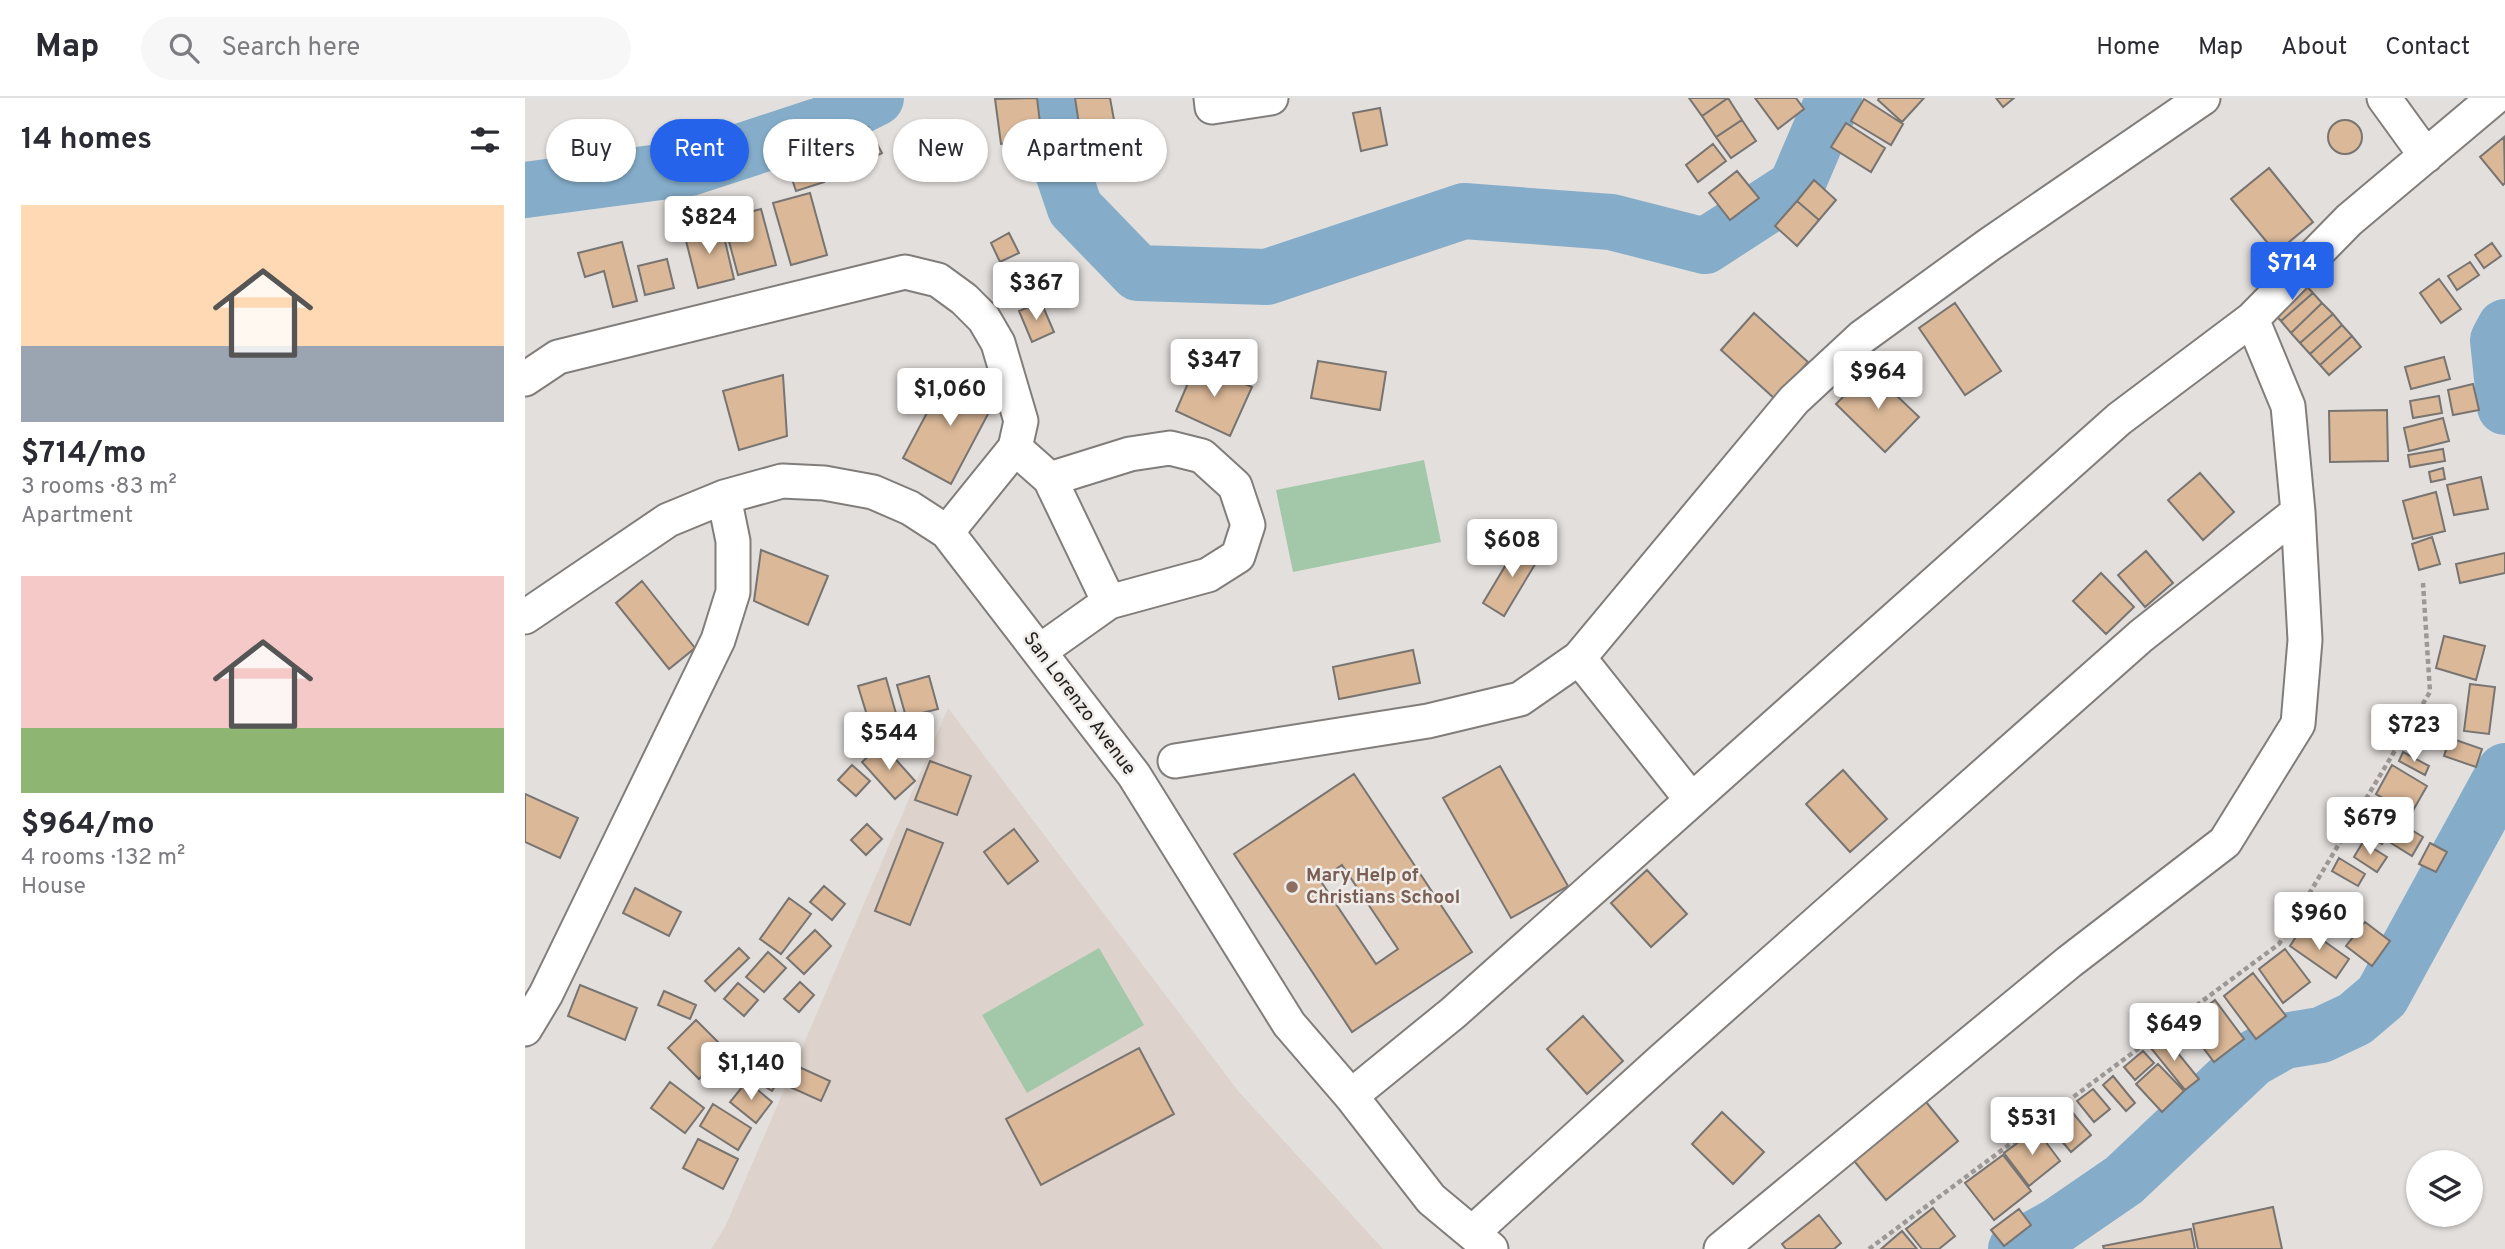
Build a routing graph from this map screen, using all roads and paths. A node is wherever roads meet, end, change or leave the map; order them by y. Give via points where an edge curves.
1 (1271, 98) edge
2 (2203, 98) edge
3 (2384, 98) edge
4 (2494, 98) edge
5 (1212, 103) edge
6 (2426, 156) junction
7 (2252, 319) junction
8 (525, 379) edge
9 (1015, 448) junction
10 (1050, 479) junction
11 (724, 497) junction
12 (2298, 512) junction
13 (947, 532) junction
14 (2423, 583) dead end
15 (1109, 602) junction
16 (525, 617) edge
17 (1040, 651) junction
18 (1579, 658) junction
19 (1175, 761) dead end
20 (1691, 799) junction
21 (525, 1030) edge
22 (1351, 1096) junction
23 (1482, 1241) edge
24 (1721, 1249) edge
25 (1869, 1249) edge

1 - 5 street
2 - 18 street via 1862,337 1794,400
3 - 6 street
4 - 6 street
6 - 7 street via 2349,220
7 - 12 street via 2288,406
7 - 20 street via 2119,419
8 - 9 street via 558,357 905,272 938,280 984,319 997,343 1021,421
9 - 10 street
9 - 13 street
10 - 15 street
10 - 15 street via 1130,454 1170,448 1202,456 1235,486 1248,525 1238,556 1208,575
11 - 13 street, San Lorenzo Avenue via 782,481 824,483 873,492
11 - 16 street, San Lorenzo Avenue via 668,520
11 - 21 street via 733,541 733,592 718,640
12 - 23 street via 2141,636 1671,1052
12 - 24 street via 2305,640 2298,724 2225,842 2069,961
13 - 17 street, San Lorenzo Avenue
14 - 25 path via 2430,692 2279,943
15 - 17 street
17 - 22 street, San Lorenzo Avenue via 1133,775 1289,1024
18 - 19 street via 1520,699 1428,721
18 - 20 street
20 - 22 street via 1453,1013
22 - 23 street, San Lorenzo Avenue via 1431,1199

